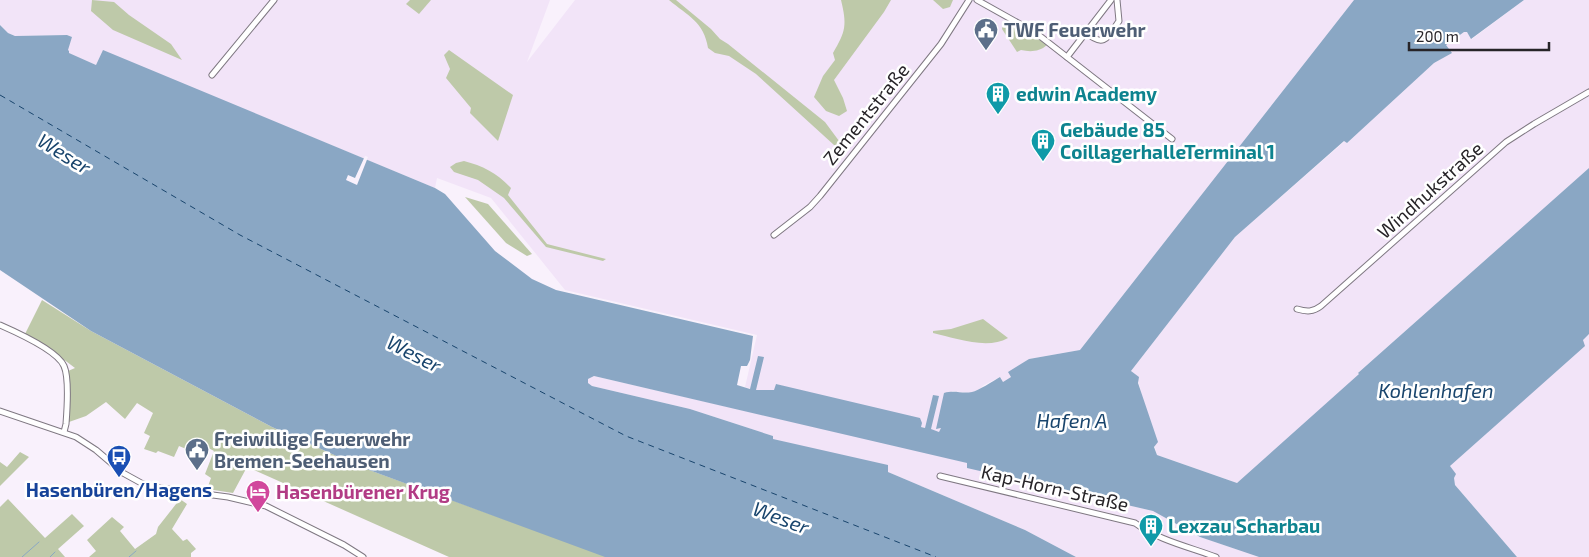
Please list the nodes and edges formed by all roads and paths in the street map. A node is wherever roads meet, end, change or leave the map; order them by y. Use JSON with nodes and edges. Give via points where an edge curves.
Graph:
{"nodes":[{"id":1,"x":274,"y":0,"type":"edge"},
{"id":2,"x":969,"y":0,"type":"edge"},
{"id":3,"x":977,"y":0,"type":"edge"},
{"id":4,"x":1111,"y":0,"type":"edge"},
{"id":5,"x":1117,"y":0,"type":"edge"},
{"id":6,"x":1086,"y":32,"type":"junction"},
{"id":7,"x":1067,"y":57,"type":"junction"},
{"id":8,"x":212,"y":75,"type":"dead end"},
{"id":9,"x":1589,"y":92,"type":"edge"},
{"id":10,"x":1172,"y":139,"type":"dead end"},
{"id":11,"x":774,"y":235,"type":"dead end"},
{"id":12,"x":1297,"y":309,"type":"dead end"},
{"id":13,"x":0,"y":325,"type":"edge"},
{"id":14,"x":0,"y":411,"type":"edge"},
{"id":15,"x":64,"y":432,"type":"junction"},
{"id":16,"x":940,"y":476,"type":"dead end"},
{"id":17,"x":363,"y":557,"type":"edge"},
{"id":18,"x":1216,"y":557,"type":"edge"}],
"edges":[{"from":1,"to":8,"type":"street"},
{"from":2,"to":11,"type":"street","name":"Zementstraße","via":[[936,50],[820,196]]},
{"from":3,"to":7,"type":"street","via":[[1036,32]]},
{"from":4,"to":6,"type":"street"},
{"from":5,"to":6,"type":"street","via":[[1119,21],[1104,40],[1096,40]]},
{"from":6,"to":7,"type":"street"},
{"from":7,"to":10,"type":"street"},
{"from":9,"to":12,"type":"street","name":"Windhukstraße","via":[[1506,142],[1322,306],[1306,312]]},
{"from":13,"to":15,"type":"street","via":[[46,349],[65,367]]},
{"from":14,"to":15,"type":"street"},
{"from":15,"to":17,"type":"street","via":[[91,446],[133,479],[160,488],[260,504]]},
{"from":16,"to":18,"type":"street","name":"Kap-Horn-Straße","via":[[1135,522],[1158,537]]}]}
